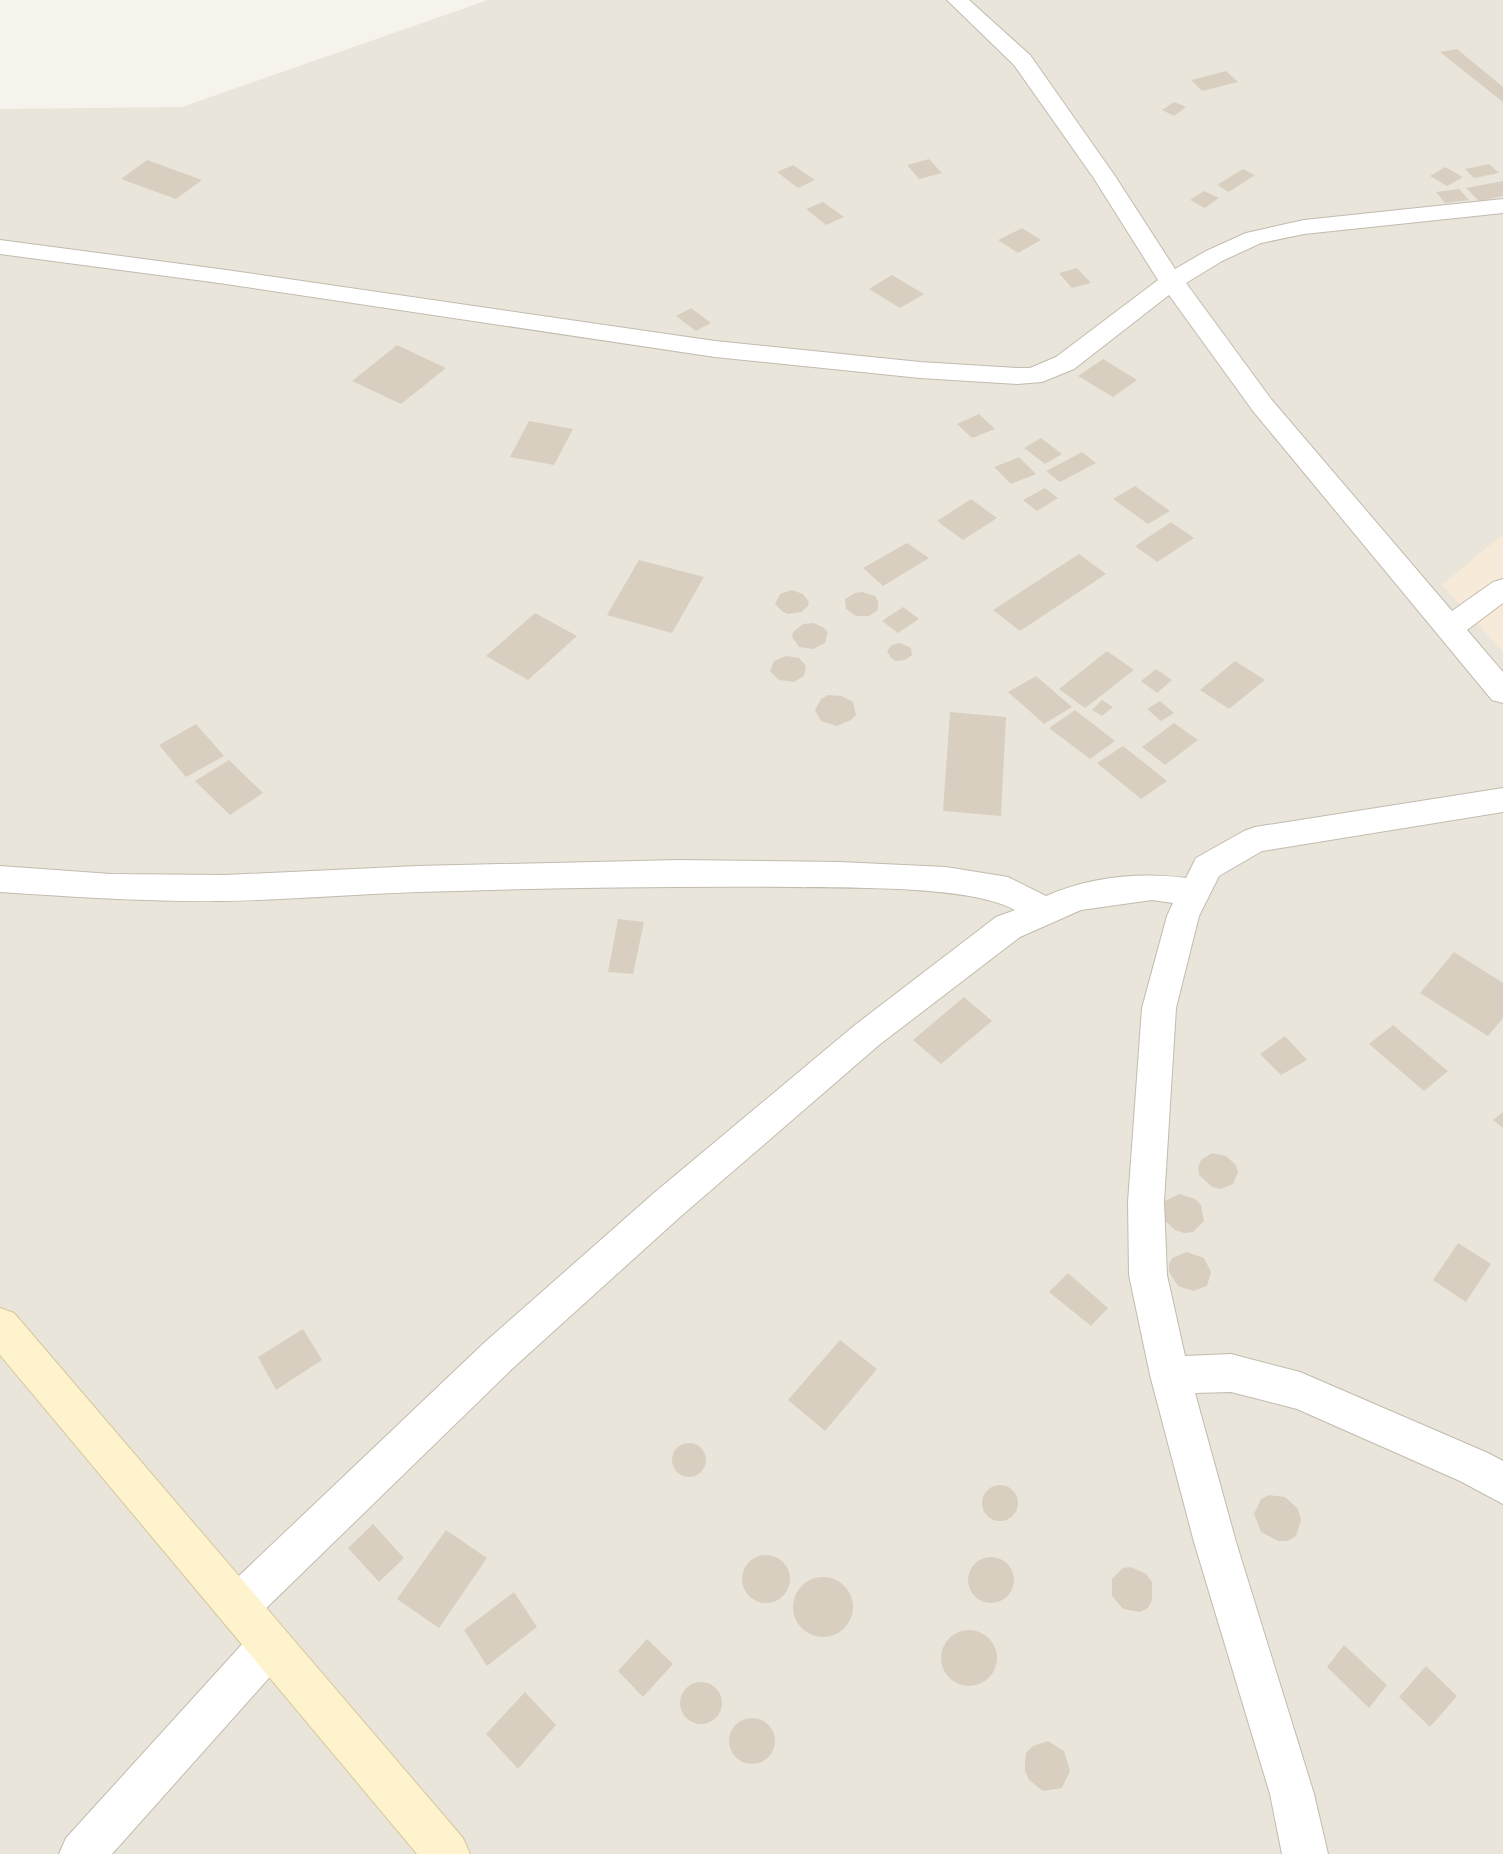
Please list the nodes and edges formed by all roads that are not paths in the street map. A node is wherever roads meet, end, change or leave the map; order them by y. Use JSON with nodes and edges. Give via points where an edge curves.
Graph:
{"nodes":[{"id":1,"x":957,"y":0,"type":"edge"},
{"id":2,"x":1503,"y":206,"type":"edge"},
{"id":3,"x":0,"y":247,"type":"edge"},
{"id":4,"x":1172,"y":281,"type":"junction"},
{"id":5,"x":1503,"y":589,"type":"edge"},
{"id":6,"x":1449,"y":628,"type":"junction"},
{"id":7,"x":1503,"y":692,"type":"edge"},
{"id":8,"x":1503,"y":800,"type":"edge"},
{"id":9,"x":0,"y":879,"type":"edge"},
{"id":10,"x":1195,"y":892,"type":"junction"},
{"id":11,"x":1045,"y":911,"type":"junction"},
{"id":12,"x":0,"y":1326,"type":"edge"},
{"id":13,"x":1170,"y":1375,"type":"junction"},
{"id":14,"x":1503,"y":1484,"type":"edge"},
{"id":15,"x":238,"y":1606,"type":"junction"},
{"id":16,"x":270,"y":1645,"type":"junction"},
{"id":17,"x":82,"y":1854,"type":"edge"},
{"id":18,"x":447,"y":1854,"type":"edge"},
{"id":19,"x":1305,"y":1854,"type":"edge"}],
"edges":[{"from":1,"to":4,"type":"street","via":[[1022,60]]},
{"from":2,"to":4,"type":"street","via":[[1304,227],[1254,238]]},
{"from":3,"to":4,"type":"street","via":[[715,349],[1017,376],[1033,376],[1065,363]]},
{"from":4,"to":6,"type":"street","via":[[1262,405]]},
{"from":5,"to":6,"type":"street"},
{"from":6,"to":7,"type":"street"},
{"from":8,"to":10,"type":"street","via":[[1255,840],[1207,867]]},
{"from":9,"to":11,"type":"street","via":[[111,887],[225,888],[679,873],[840,875],[946,880],[1008,890]]},
{"from":10,"to":11,"type":"street","via":[[1152,887],[1077,897]]},
{"from":10,"to":13,"type":"street","via":[[1183,916],[1159,1008],[1146,1202],[1148,1275]]},
{"from":11,"to":15,"type":"street","via":[[1008,927],[867,1035],[667,1204],[499,1355]]},
{"from":12,"to":15,"type":"main road"},
{"from":13,"to":14,"type":"street","via":[[1231,1373],[1300,1391],[1474,1467]]},
{"from":13,"to":19,"type":"street","via":[[1215,1542],[1292,1794]]},
{"from":15,"to":16,"type":"main road"},
{"from":16,"to":17,"type":"street"},
{"from":16,"to":18,"type":"main road"}]}
